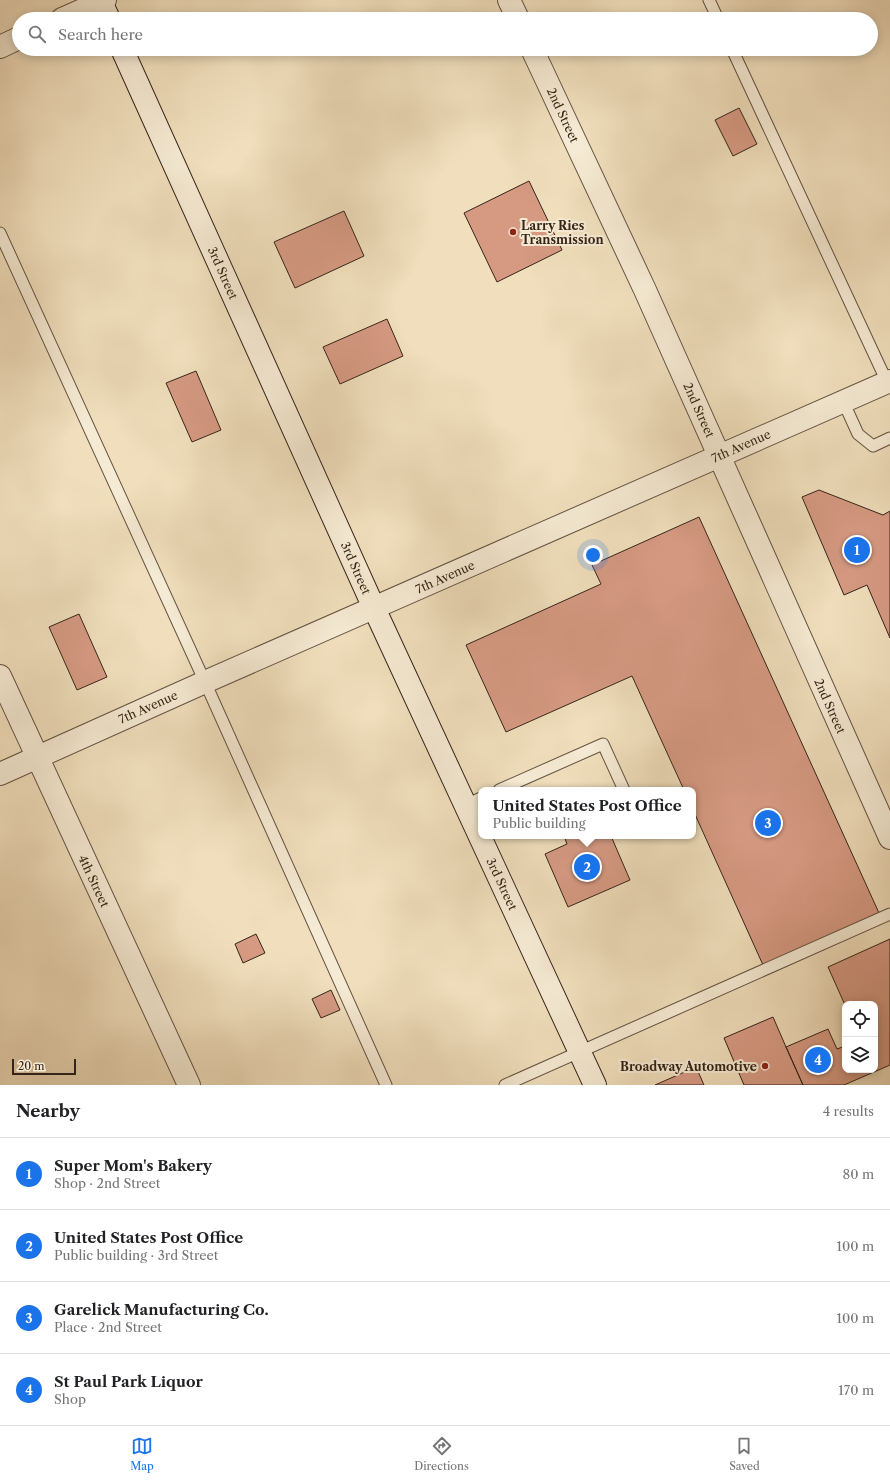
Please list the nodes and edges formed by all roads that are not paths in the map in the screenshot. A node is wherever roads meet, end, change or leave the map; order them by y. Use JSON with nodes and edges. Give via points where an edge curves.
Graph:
{"nodes":[{"id":1,"x":509,"y":0,"type":"edge"},
{"id":2,"x":709,"y":0,"type":"edge"},
{"id":3,"x":104,"y":5,"type":"edge"},
{"id":4,"x":83,"y":12,"type":"edge"},
{"id":5,"x":515,"y":12,"type":"edge"},
{"id":6,"x":715,"y":12,"type":"edge"},
{"id":7,"x":12,"y":41,"type":"edge"},
{"id":8,"x":0,"y":47,"type":"edge"},
{"id":9,"x":125,"y":56,"type":"edge"},
{"id":10,"x":535,"y":56,"type":"edge"},
{"id":11,"x":735,"y":56,"type":"edge"},
{"id":12,"x":0,"y":233,"type":"edge"},
{"id":13,"x":888,"y":381,"type":"edge"},
{"id":14,"x":843,"y":401,"type":"junction"},
{"id":15,"x":890,"y":438,"type":"edge"},
{"id":16,"x":719,"y":456,"type":"junction"},
{"id":17,"x":374,"y":608,"type":"junction"},
{"id":18,"x":0,"y":676,"type":"edge"},
{"id":19,"x":204,"y":682,"type":"junction"},
{"id":20,"x":37,"y":757,"type":"junction"},
{"id":21,"x":0,"y":774,"type":"edge"},
{"id":22,"x":506,"y":787,"type":"edge"},
{"id":23,"x":623,"y":787,"type":"edge"},
{"id":24,"x":473,"y":801,"type":"edge"},
{"id":25,"x":478,"y":813,"type":"edge"},
{"id":26,"x":890,"y":838,"type":"edge"},
{"id":27,"x":489,"y":839,"type":"edge"},
{"id":28,"x":890,"y":914,"type":"edge"},
{"id":29,"x":580,"y":1051,"type":"junction"},
{"id":30,"x":189,"y":1085,"type":"edge"},
{"id":31,"x":386,"y":1085,"type":"edge"},
{"id":32,"x":505,"y":1085,"type":"edge"},
{"id":33,"x":595,"y":1085,"type":"edge"}],
"edges":[{"from":1,"to":5,"type":"street"},
{"from":2,"to":6,"type":"lane"},
{"from":3,"to":4,"type":"street"},
{"from":7,"to":8,"type":"street"},
{"from":9,"to":17,"type":"street","name":"3rd Street"},
{"from":10,"to":16,"type":"street","name":"2nd Street","via":[[645,290]]},
{"from":11,"to":13,"type":"lane"},
{"from":12,"to":19,"type":"lane"},
{"from":13,"to":14,"type":"street","name":"7th Avenue"},
{"from":14,"to":15,"type":"lane","via":[[858,434],[873,446]]},
{"from":14,"to":16,"type":"street","name":"7th Avenue"},
{"from":16,"to":17,"type":"street","name":"7th Avenue"},
{"from":16,"to":26,"type":"street","name":"2nd Street"},
{"from":17,"to":19,"type":"street","name":"7th Avenue"},
{"from":17,"to":24,"type":"street","name":"3rd Street"},
{"from":18,"to":20,"type":"street","name":"4th Street"},
{"from":19,"to":20,"type":"street","name":"7th Avenue"},
{"from":19,"to":31,"type":"lane"},
{"from":20,"to":21,"type":"street","name":"7th Avenue"},
{"from":20,"to":30,"type":"street","name":"4th Street"},
{"from":22,"to":23,"type":"lane","via":[[603,744]]},
{"from":24,"to":25,"type":"street","name":"3rd Street"},
{"from":27,"to":29,"type":"street","name":"3rd Street"},
{"from":28,"to":29,"type":"lane"},
{"from":29,"to":32,"type":"lane"},
{"from":29,"to":33,"type":"street","name":"3rd Street"}]}
